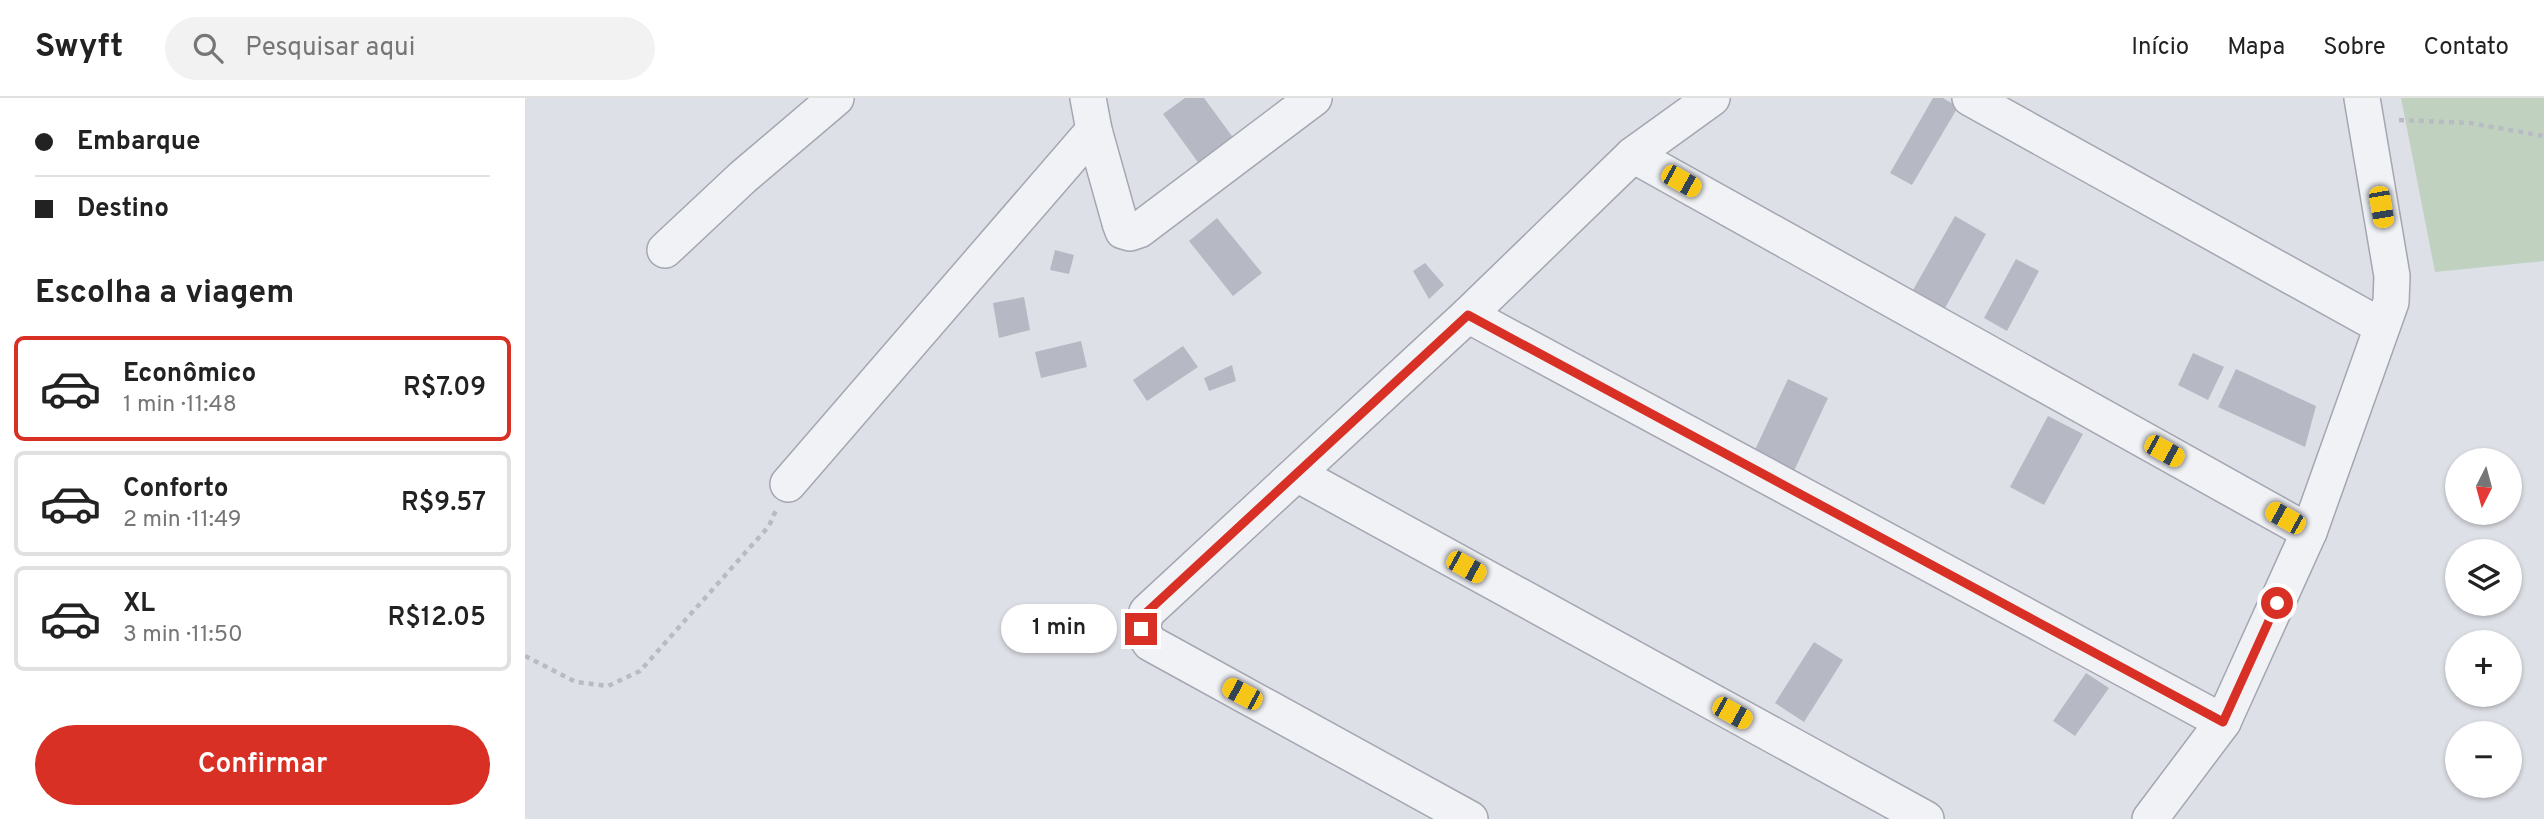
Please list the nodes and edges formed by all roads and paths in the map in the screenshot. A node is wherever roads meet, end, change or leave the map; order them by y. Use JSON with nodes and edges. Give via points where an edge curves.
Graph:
{"nodes":[{"id":1,"x":836,"y":98,"type":"edge"},
{"id":2,"x":1314,"y":98,"type":"edge"},
{"id":3,"x":1712,"y":98,"type":"edge"},
{"id":4,"x":1970,"y":98,"type":"edge"},
{"id":5,"x":2364,"y":109,"type":"edge"},
{"id":6,"x":1091,"y":114,"type":"edge"},
{"id":7,"x":2544,"y":136,"type":"edge"},
{"id":8,"x":1633,"y":155,"type":"junction"},
{"id":9,"x":665,"y":250,"type":"dead end"},
{"id":10,"x":1468,"y":315,"type":"junction"},
{"id":11,"x":2381,"y":326,"type":"junction"},
{"id":12,"x":1297,"y":474,"type":"junction"},
{"id":13,"x":788,"y":484,"type":"joint"},
{"id":14,"x":2309,"y":532,"type":"junction"},
{"id":15,"x":525,"y":656,"type":"edge"},
{"id":16,"x":2223,"y":722,"type":"junction"},
{"id":17,"x":1470,"y":819,"type":"edge"},
{"id":18,"x":1926,"y":819,"type":"edge"},
{"id":19,"x":2150,"y":819,"type":"edge"}],
"edges":[{"from":1,"to":9,"type":"street"},
{"from":2,"to":6,"type":"street","via":[[1130,233],[1123,231],[1120,223]]},
{"from":3,"to":8,"type":"street"},
{"from":4,"to":11,"type":"street"},
{"from":5,"to":7,"type":"path"},
{"from":5,"to":11,"type":"street","via":[[2392,276],[2391,302]]},
{"from":6,"to":13,"type":"street"},
{"from":8,"to":10,"type":"street"},
{"from":8,"to":14,"type":"street"},
{"from":10,"to":12,"type":"street"},
{"from":10,"to":16,"type":"street"},
{"from":11,"to":14,"type":"street"},
{"from":12,"to":17,"type":"street","via":[[1147,612],[1141,629],[1150,643]]},
{"from":12,"to":18,"type":"street"},
{"from":13,"to":15,"type":"path","via":[[769,526],[640,671],[608,686],[576,682]]},
{"from":14,"to":16,"type":"street"},
{"from":16,"to":19,"type":"street"}]}
